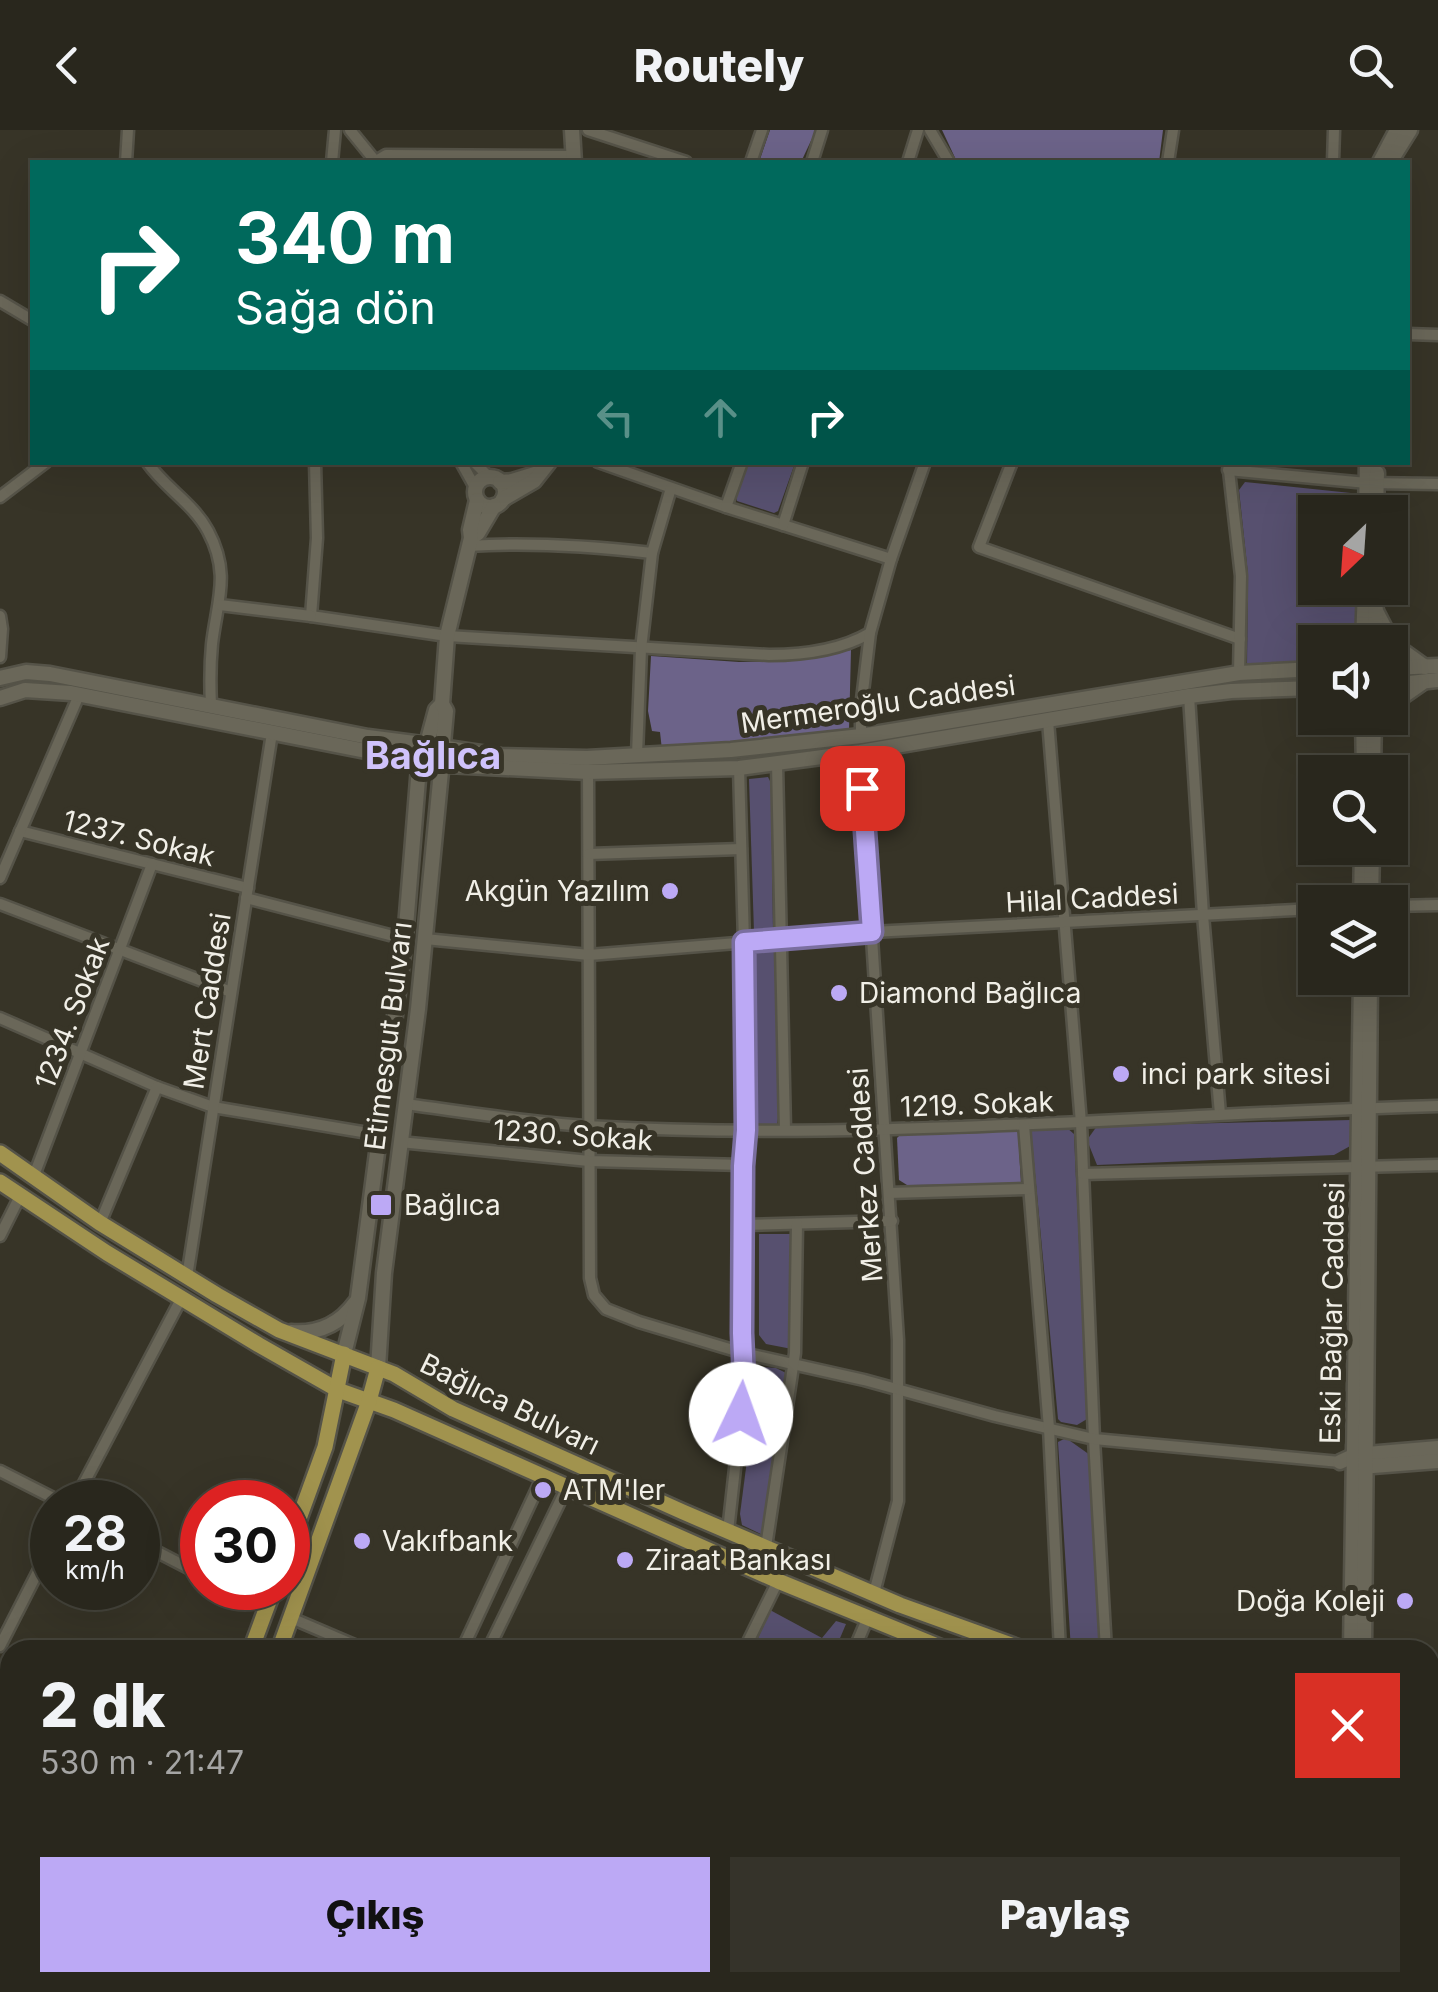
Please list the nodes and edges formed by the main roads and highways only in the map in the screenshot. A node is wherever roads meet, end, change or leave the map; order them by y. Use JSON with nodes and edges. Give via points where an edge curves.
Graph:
{"nodes":[{"id":1,"x":572,"y":130,"type":"edge"},
{"id":2,"x":1397,"y":130,"type":"edge"},
{"id":3,"x":1410,"y":130,"type":"edge"},
{"id":4,"x":574,"y":159,"type":"edge"},
{"id":5,"x":1381,"y":160,"type":"edge"},
{"id":6,"x":1391,"y":160,"type":"edge"},
{"id":7,"x":1368,"y":465,"type":"edge"},
{"id":8,"x":1376,"y":465,"type":"edge"},
{"id":9,"x":544,"y":468,"type":"edge"},
{"id":10,"x":495,"y":480,"type":"junction"},
{"id":11,"x":1372,"y":483,"type":"junction"},
{"id":12,"x":477,"y":494,"type":"junction"},
{"id":13,"x":1370,"y":495,"type":"edge"},
{"id":14,"x":1374,"y":495,"type":"edge"},
{"id":15,"x":499,"y":503,"type":"junction"},
{"id":16,"x":470,"y":542,"type":"junction"},
{"id":17,"x":1376,"y":605,"type":"edge"},
{"id":18,"x":1376,"y":611,"type":"junction"},
{"id":19,"x":1376,"y":625,"type":"edge"},
{"id":20,"x":1298,"y":670,"type":"edge"},
{"id":21,"x":1431,"y":674,"type":"edge"},
{"id":22,"x":0,"y":676,"type":"edge"},
{"id":23,"x":1298,"y":689,"type":"edge"},
{"id":24,"x":1408,"y":693,"type":"edge"},
{"id":25,"x":0,"y":698,"type":"edge"},
{"id":26,"x":1374,"y":735,"type":"edge"},
{"id":27,"x":1378,"y":735,"type":"edge"},
{"id":28,"x":1374,"y":743,"type":"junction"},
{"id":29,"x":435,"y":744,"type":"junction"},
{"id":30,"x":861,"y":744,"type":"junction"},
{"id":31,"x":1374,"y":755,"type":"edge"},
{"id":32,"x":418,"y":764,"type":"junction"},
{"id":33,"x":444,"y":768,"type":"junction"},
{"id":34,"x":1362,"y":995,"type":"edge"},
{"id":35,"x":1369,"y":995,"type":"edge"},
{"id":36,"x":1365,"y":1108,"type":"junction"},
{"id":37,"x":0,"y":1152,"type":"edge"},
{"id":38,"x":0,"y":1182,"type":"edge"},
{"id":39,"x":358,"y":1298,"type":"junction"},
{"id":40,"x":280,"y":1330,"type":"junction"},
{"id":41,"x":344,"y":1354,"type":"junction"},
{"id":42,"x":378,"y":1368,"type":"junction"},
{"id":43,"x":338,"y":1390,"type":"junction"},
{"id":44,"x":370,"y":1401,"type":"junction"},
{"id":45,"x":1438,"y":1448,"type":"edge"},
{"id":46,"x":1356,"y":1461,"type":"junction"},
{"id":47,"x":1438,"y":1461,"type":"edge"},
{"id":48,"x":310,"y":1488,"type":"edge"},
{"id":49,"x":266,"y":1610,"type":"edge"},
{"id":50,"x":255,"y":1640,"type":"edge"},
{"id":51,"x":283,"y":1640,"type":"edge"},
{"id":52,"x":924,"y":1640,"type":"edge"},
{"id":53,"x":997,"y":1640,"type":"edge"},
{"id":54,"x":1351,"y":1640,"type":"edge"},
{"id":55,"x":1364,"y":1640,"type":"edge"}],
"edges":[{"from":1,"to":4,"type":"main road"},
{"from":2,"to":5,"type":"main road"},
{"from":3,"to":6,"type":"main road"},
{"from":7,"to":11,"type":"main road"},
{"from":8,"to":11,"type":"main road"},
{"from":9,"to":10,"type":"main road","via":[[512,481]]},
{"from":9,"to":15,"type":"main road"},
{"from":10,"to":12,"type":"main road","via":[[482,480]]},
{"from":10,"to":15,"type":"main road","via":[[505,492]]},
{"from":11,"to":13,"type":"main road"},
{"from":11,"to":14,"type":"main road"},
{"from":12,"to":15,"type":"main road","via":[[483,505]]},
{"from":12,"to":16,"type":"main road"},
{"from":15,"to":16,"type":"main road"},
{"from":16,"to":29,"type":"main road","via":[[447,636],[446,711]]},
{"from":17,"to":18,"type":"main road"},
{"from":18,"to":19,"type":"main road"},
{"from":18,"to":21,"type":"main road","via":[[1393,644]]},
{"from":20,"to":30,"type":"main road","name":"Mermeroğlu Caddesi","via":[[1238,674]]},
{"from":21,"to":24,"type":"main road"},
{"from":22,"to":29,"type":"main road","name":"Mermeroğlu Caddesi","via":[[38,672],[368,737]]},
{"from":23,"to":30,"type":"main road","name":"Mermeroğlu Caddesi","via":[[1188,696]]},
{"from":25,"to":32,"type":"main road","via":[[25,690],[79,695]]},
{"from":26,"to":28,"type":"main road"},
{"from":27,"to":28,"type":"main road"},
{"from":28,"to":31,"type":"main road"},
{"from":29,"to":30,"type":"main road","name":"Mermeroğlu Caddesi","via":[[501,756],[588,758]]},
{"from":29,"to":32,"type":"main road","via":[[416,754]]},
{"from":29,"to":33,"type":"main road","via":[[449,758]]},
{"from":30,"to":33,"type":"main road","name":"Mermeroğlu Caddesi","via":[[739,768]]},
{"from":32,"to":33,"type":"main road","via":[[428,772]]},
{"from":32,"to":39,"type":"main road","name":"Etimesgut Bulvarı","via":[[405,939]]},
{"from":33,"to":42,"type":"main road","name":"Etimesgut Bulvarı"},
{"from":34,"to":36,"type":"main road","name":"Eski Bağlar Caddesi"},
{"from":35,"to":36,"type":"main road"},
{"from":36,"to":46,"type":"main road","name":"Eski Bağlar Caddesi"},
{"from":37,"to":40,"type":"main road","name":"Bağlıca Bulvarı","via":[[100,1223]]},
{"from":38,"to":43,"type":"main road","name":"Bağlıca Bulvarı"},
{"from":39,"to":40,"type":"main road","via":[[321,1330]]},
{"from":39,"to":41,"type":"main road","name":"Etimesgut Bulvarı"},
{"from":40,"to":41,"type":"main road","name":"Bağlıca Bulvarı"},
{"from":41,"to":42,"type":"main road","name":"Bağlıca Bulvarı"},
{"from":41,"to":43,"type":"main road","name":"Etimesgut Bulvarı"},
{"from":42,"to":44,"type":"main road","name":"Etimesgut Bulvarı"},
{"from":42,"to":53,"type":"main road","name":"Bağlıca Bulvarı","via":[[728,1531]]},
{"from":43,"to":44,"type":"main road","name":"Bağlıca Bulvarı"},
{"from":43,"to":48,"type":"main road","name":"Etimesgut Bulvarı"},
{"from":44,"to":51,"type":"main road","name":"Etimesgut Bulvarı"},
{"from":44,"to":52,"type":"main road","name":"Bağlıca Bulvarı"},
{"from":45,"to":46,"type":"main road"},
{"from":46,"to":47,"type":"main road"},
{"from":46,"to":54,"type":"main road","name":"Eski Bağlar Caddesi"},
{"from":46,"to":55,"type":"main road"},
{"from":49,"to":50,"type":"main road"}]}
